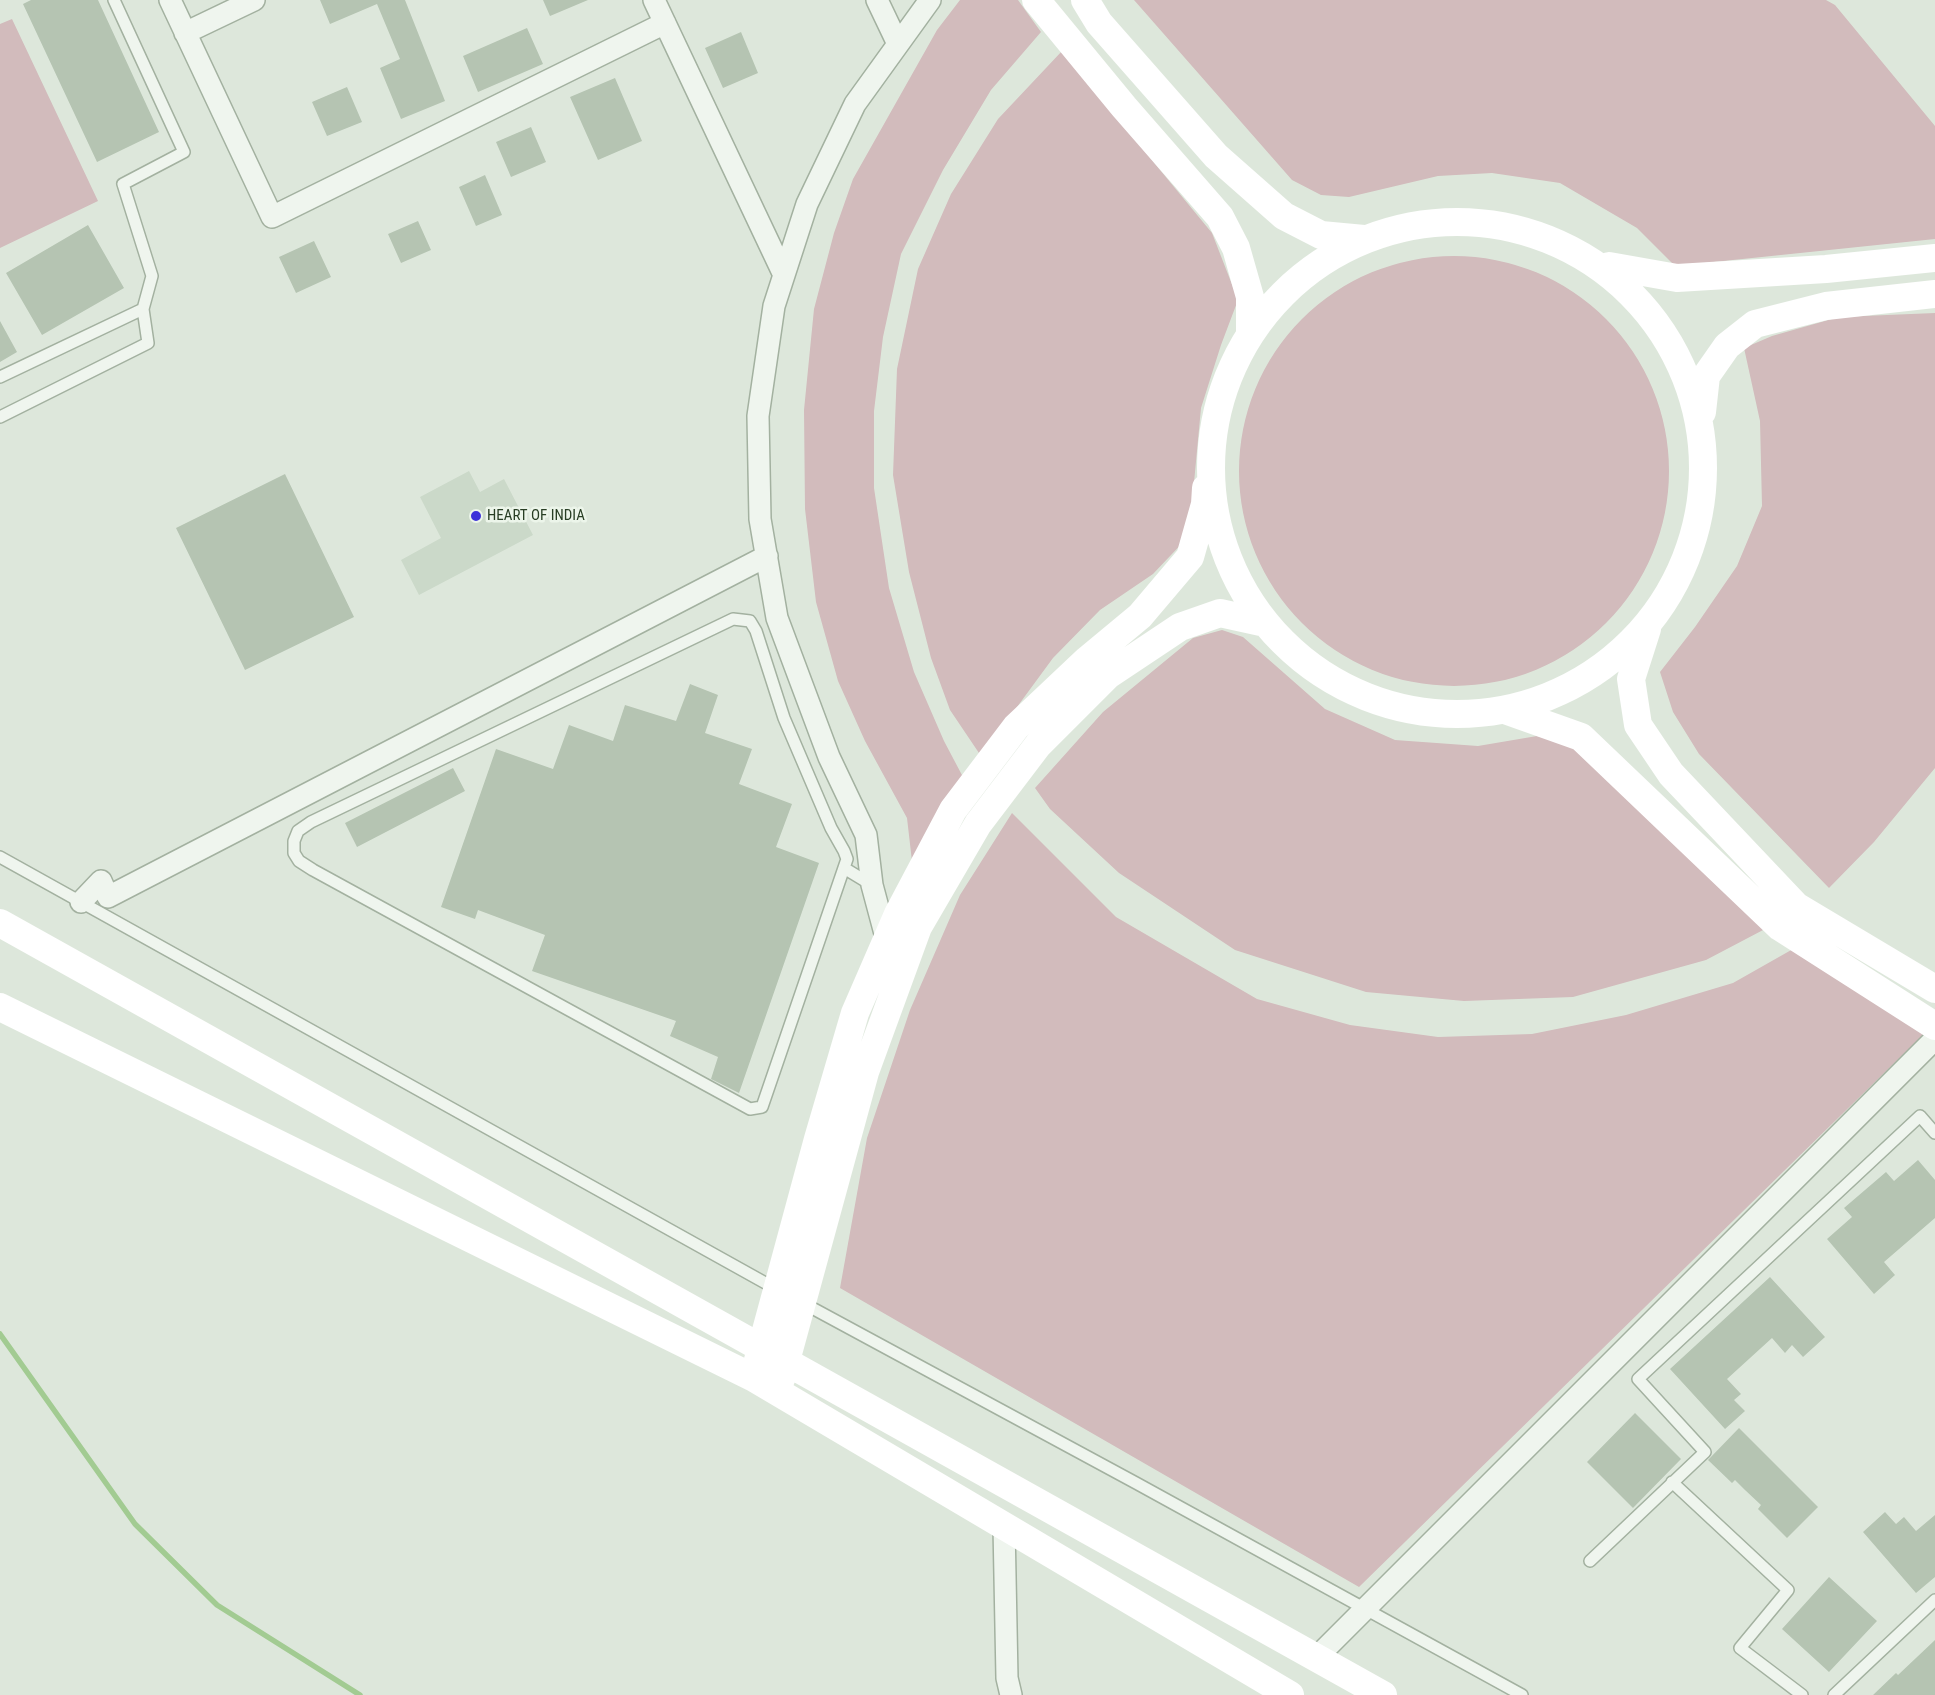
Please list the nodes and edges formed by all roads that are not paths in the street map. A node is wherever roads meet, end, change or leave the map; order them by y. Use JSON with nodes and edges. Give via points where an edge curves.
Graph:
{"nodes":[{"id":1,"x":114,"y":0,"type":"edge"},
{"id":2,"x":170,"y":0,"type":"edge"},
{"id":3,"x":254,"y":0,"type":"edge"},
{"id":4,"x":654,"y":0,"type":"edge"},
{"id":5,"x":877,"y":0,"type":"edge"},
{"id":6,"x":930,"y":0,"type":"edge"},
{"id":7,"x":1036,"y":0,"type":"edge"},
{"id":8,"x":1085,"y":0,"type":"edge"},
{"id":9,"x":665,"y":23,"type":"junction"},
{"id":10,"x":185,"y":33,"type":"junction"},
{"id":11,"x":898,"y":44,"type":"junction"},
{"id":12,"x":1364,"y":239,"type":"junction"},
{"id":13,"x":1935,"y":258,"type":"edge"},
{"id":14,"x":1609,"y":266,"type":"junction"},
{"id":15,"x":784,"y":274,"type":"junction"},
{"id":16,"x":1935,"y":294,"type":"edge"},
{"id":17,"x":143,"y":309,"type":"junction"},
{"id":18,"x":1250,"y":333,"type":"junction"},
{"id":19,"x":0,"y":377,"type":"edge"},
{"id":20,"x":0,"y":417,"type":"edge"},
{"id":21,"x":1700,"y":427,"type":"junction"},
{"id":22,"x":1209,"y":462,"type":"junction"},
{"id":23,"x":767,"y":556,"type":"junction"},
{"id":24,"x":1261,"y":622,"type":"junction"},
{"id":25,"x":1648,"y":628,"type":"junction"},
{"id":26,"x":1505,"y":710,"type":"junction"},
{"id":27,"x":0,"y":857,"type":"edge"},
{"id":28,"x":844,"y":868,"type":"junction"},
{"id":29,"x":872,"y":885,"type":"junction"},
{"id":30,"x":81,"y":902,"type":"junction"},
{"id":31,"x":0,"y":923,"type":"edge"},
{"id":32,"x":887,"y":941,"type":"junction"},
{"id":33,"x":1934,"y":988,"type":"edge"},
{"id":34,"x":0,"y":1006,"type":"edge"},
{"id":35,"x":1935,"y":1026,"type":"edge"},
{"id":36,"x":1935,"y":1039,"type":"edge"},
{"id":37,"x":1926,"y":1061,"type":"edge"},
{"id":38,"x":1935,"y":1133,"type":"edge"},
{"id":39,"x":789,"y":1296,"type":"junction"},
{"id":40,"x":761,"y":1348,"type":"junction"},
{"id":41,"x":786,"y":1361,"type":"junction"},
{"id":42,"x":754,"y":1378,"type":"junction"},
{"id":43,"x":777,"y":1392,"type":"junction"},
{"id":44,"x":1672,"y":1482,"type":"junction"},
{"id":45,"x":1004,"y":1526,"type":"junction"},
{"id":46,"x":1590,"y":1560,"type":"dead end"},
{"id":47,"x":1935,"y":1600,"type":"edge"},
{"id":48,"x":1365,"y":1609,"type":"junction"},
{"id":49,"x":1316,"y":1658,"type":"junction"},
{"id":50,"x":1011,"y":1695,"type":"edge"},
{"id":51,"x":1290,"y":1695,"type":"edge"},
{"id":52,"x":1383,"y":1695,"type":"edge"},
{"id":53,"x":1522,"y":1695,"type":"edge"},
{"id":54,"x":1802,"y":1695,"type":"edge"},
{"id":55,"x":1834,"y":1695,"type":"edge"}],
"edges":[{"from":1,"to":17,"type":"lane","via":[[184,152],[123,184],[152,276]]},
{"from":2,"to":10,"type":"street"},
{"from":3,"to":10,"type":"street"},
{"from":4,"to":9,"type":"street"},
{"from":5,"to":11,"type":"street"},
{"from":6,"to":11,"type":"street"},
{"from":7,"to":18,"type":"street","via":[[1220,217],[1236,248],[1250,297]]},
{"from":8,"to":12,"type":"street","via":[[1099,22],[1216,156],[1284,216],[1321,235]]},
{"from":9,"to":10,"type":"street","via":[[272,217]]},
{"from":9,"to":15,"type":"street"},
{"from":11,"to":15,"type":"street","via":[[855,104],[807,204]]},
{"from":12,"to":14,"type":"street","via":[[1444,221],[1519,229]]},
{"from":12,"to":18,"type":"street","via":[[1310,270],[1265,313]]},
{"from":13,"to":14,"type":"street","via":[[1826,269],[1677,278]]},
{"from":14,"to":21,"type":"street","via":[[1647,311],[1688,382]]},
{"from":15,"to":23,"type":"street","via":[[774,306],[758,416],[760,518]]},
{"from":16,"to":21,"type":"street","via":[[1826,306],[1755,324],[1728,346],[1706,376]]},
{"from":17,"to":19,"type":"lane"},
{"from":17,"to":20,"type":"lane","via":[[148,343]]},
{"from":18,"to":22,"type":"street","via":[[1228,374]]},
{"from":21,"to":25,"type":"street","via":[[1704,478],[1689,555]]},
{"from":22,"to":24,"type":"street","via":[[1222,550]]},
{"from":22,"to":32,"type":"street","via":[[1205,504],[1190,557],[1140,616],[1087,660],[1016,728],[953,810]]},
{"from":23,"to":29,"type":"street","via":[[777,618],[829,757],[866,835]]},
{"from":23,"to":30,"type":"street","via":[[108,897],[100,881]]},
{"from":24,"to":26,"type":"street","via":[[1312,671],[1392,710]]},
{"from":24,"to":39,"type":"street","via":[[1220,613],[1180,627],[1108,675],[1038,746],[978,824],[918,926]]},
{"from":25,"to":26,"type":"street","via":[[1585,680],[1551,698]]},
{"from":25,"to":33,"type":"street","via":[[1631,679],[1636,716],[1671,774],[1796,906]]},
{"from":26,"to":35,"type":"street","via":[[1581,737],[1780,927]]},
{"from":27,"to":30,"type":"lane"},
{"from":28,"to":28,"type":"lane","via":[[847,859],[830,828],[784,718],[756,631],[750,621],[740,619],[732,620],[311,822],[298,831],[294,841],[294,853],[299,862],[750,1109],[762,1107]]},
{"from":28,"to":29,"type":"lane"},
{"from":29,"to":32,"type":"street"},
{"from":30,"to":39,"type":"lane"},
{"from":31,"to":40,"type":"street"},
{"from":32,"to":39,"type":"street","via":[[855,1013],[818,1139]]},
{"from":34,"to":42,"type":"street"},
{"from":36,"to":37,"type":"street"},
{"from":37,"to":48,"type":"street"},
{"from":38,"to":44,"type":"lane","via":[[1920,1116],[1638,1379],[1705,1452]]},
{"from":39,"to":40,"type":"street"},
{"from":39,"to":41,"type":"street"},
{"from":39,"to":48,"type":"lane"},
{"from":40,"to":41,"type":"street"},
{"from":40,"to":42,"type":"street"},
{"from":41,"to":43,"type":"street"},
{"from":41,"to":49,"type":"street"},
{"from":42,"to":43,"type":"street"},
{"from":43,"to":45,"type":"street"},
{"from":44,"to":46,"type":"lane"},
{"from":44,"to":54,"type":"lane","via":[[1788,1590],[1740,1648]]},
{"from":45,"to":50,"type":"street","via":[[1007,1678]]},
{"from":45,"to":51,"type":"street"},
{"from":47,"to":55,"type":"lane"},
{"from":48,"to":49,"type":"street"},
{"from":48,"to":53,"type":"lane"},
{"from":49,"to":52,"type":"street"}]}
